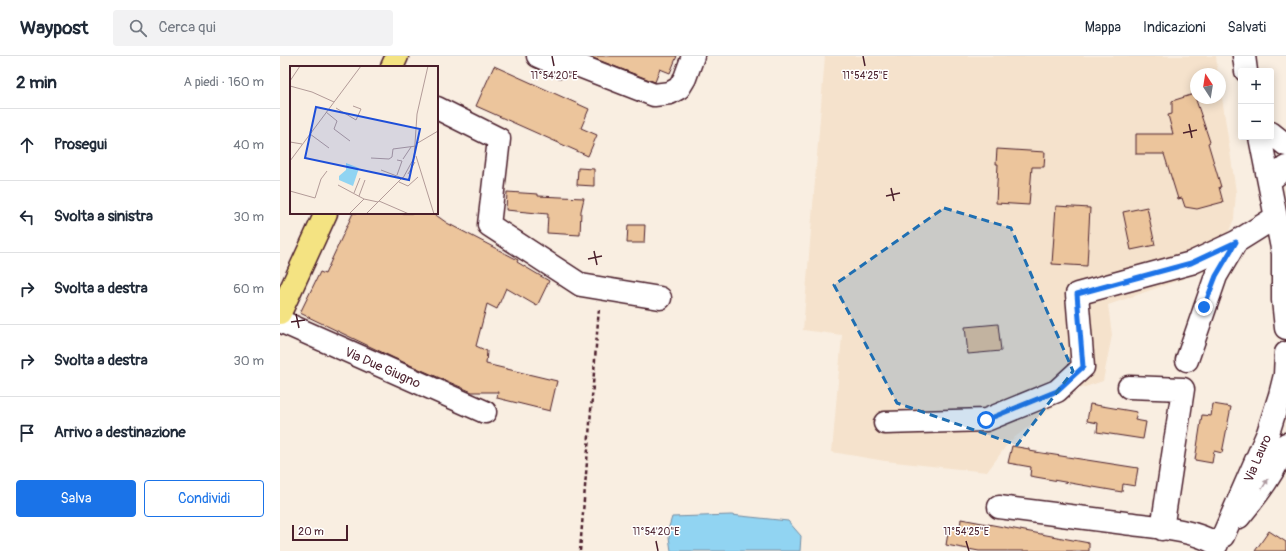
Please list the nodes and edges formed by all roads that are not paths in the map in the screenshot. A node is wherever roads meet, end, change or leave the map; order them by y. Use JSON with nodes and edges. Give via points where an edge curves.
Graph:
{"nodes":[{"id":1,"x":390,"y":56,"type":"edge"},
{"id":2,"x":397,"y":56,"type":"edge"},
{"id":3,"x":538,"y":56,"type":"edge"},
{"id":4,"x":693,"y":56,"type":"edge"},
{"id":5,"x":1244,"y":56,"type":"edge"},
{"id":6,"x":391,"y":66,"type":"edge"},
{"id":7,"x":392,"y":66,"type":"edge"},
{"id":8,"x":1246,"y":68,"type":"edge"},
{"id":9,"x":438,"y":108,"type":"edge"},
{"id":10,"x":1274,"y":135,"type":"edge"},
{"id":11,"x":1261,"y":140,"type":"edge"},
{"id":12,"x":1286,"y":145,"type":"edge"},
{"id":13,"x":1286,"y":167,"type":"edge"},
{"id":14,"x":1276,"y":198,"type":"edge"},
{"id":15,"x":326,"y":214,"type":"edge"},
{"id":16,"x":1236,"y":242,"type":"junction"},
{"id":17,"x":1285,"y":256,"type":"edge"},
{"id":18,"x":660,"y":298,"type":"dead end"},
{"id":19,"x":280,"y":313,"type":"edge"},
{"id":20,"x":280,"y":321,"type":"edge"},
{"id":21,"x":1286,"y":328,"type":"edge"},
{"id":22,"x":1286,"y":353,"type":"edge"},
{"id":23,"x":1187,"y":360,"type":"dead end"},
{"id":24,"x":1129,"y":387,"type":"dead end"},
{"id":25,"x":1284,"y":395,"type":"edge"},
{"id":26,"x":485,"y":412,"type":"dead end"},
{"id":27,"x":885,"y":423,"type":"dead end"},
{"id":28,"x":1284,"y":453,"type":"edge"},
{"id":29,"x":1000,"y":507,"type":"dead end"},
{"id":30,"x":1162,"y":529,"type":"junction"},
{"id":31,"x":1218,"y":544,"type":"edge"}],
"edges":[{"from":1,"to":6,"type":"street"},
{"from":2,"to":7,"type":"main road"},
{"from":3,"to":4,"type":"street","via":[[561,66],[572,63],[654,95],[670,93],[679,88]]},
{"from":5,"to":8,"type":"street"},
{"from":9,"to":18,"type":"street","via":[[499,139],[489,225],[581,285]]},
{"from":10,"to":12,"type":"street"},
{"from":11,"to":14,"type":"street"},
{"from":13,"to":14,"type":"street"},
{"from":14,"to":16,"type":"street"},
{"from":14,"to":17,"type":"street"},
{"from":15,"to":19,"type":"main road"},
{"from":16,"to":23,"type":"street","via":[[1216,276]]},
{"from":16,"to":27,"type":"street","via":[[1191,263],[1077,294],[1083,367],[1057,391],[986,420]]},
{"from":17,"to":21,"type":"street","via":[[1283,300]]},
{"from":20,"to":26,"type":"street","name":"Via Due Giugno"},
{"from":22,"to":25,"type":"street","name":"Via Lauro"},
{"from":24,"to":30,"type":"street","via":[[1183,389]]},
{"from":25,"to":31,"type":"street","name":"Via Lauro"},
{"from":31,"to":28,"type":"street","name":"Via Lauro","one_way":true,"via":[[1261,490]]},
{"from":29,"to":30,"type":"street"},
{"from":30,"to":31,"type":"street","via":[[1207,538]]}]}
